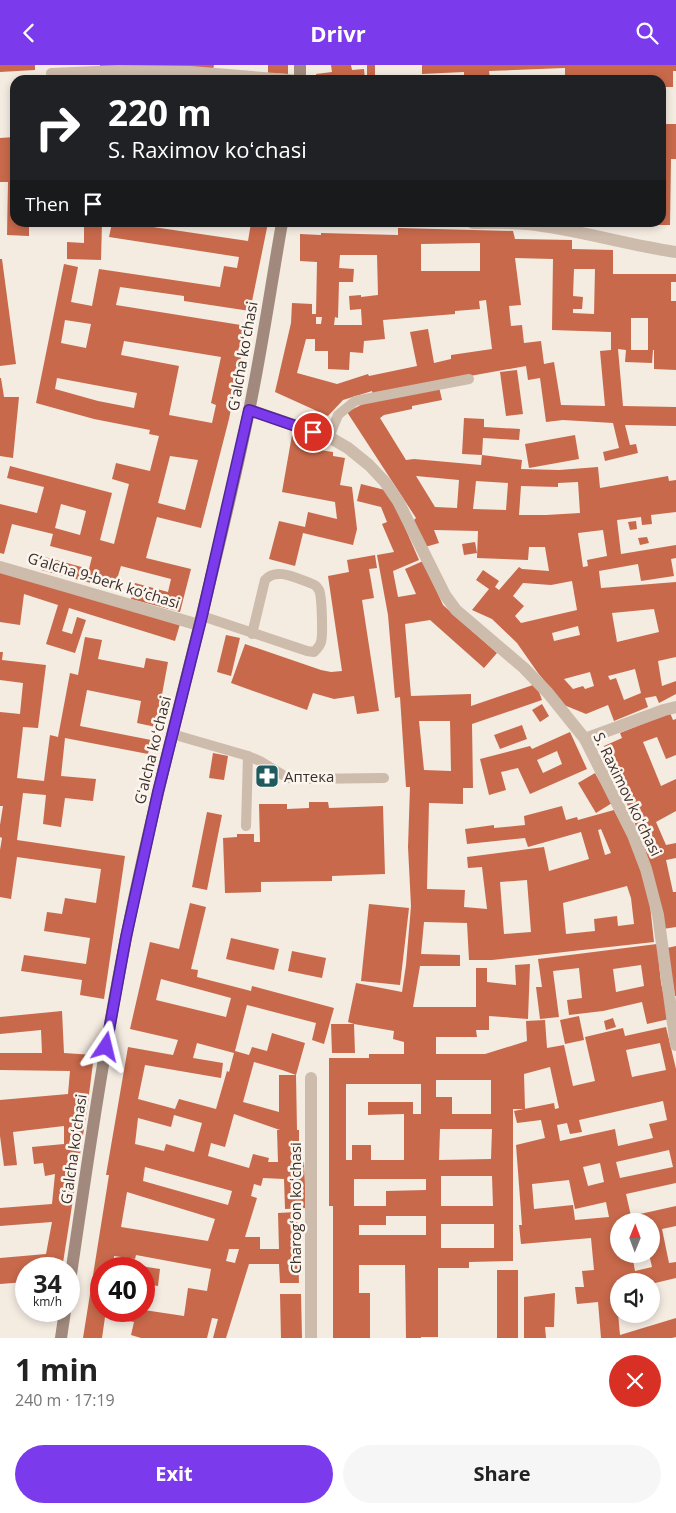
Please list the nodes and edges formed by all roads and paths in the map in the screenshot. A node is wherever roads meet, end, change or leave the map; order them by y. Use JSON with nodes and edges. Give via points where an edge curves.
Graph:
{"nodes":[{"id":1,"x":51,"y":73,"type":"dead end"},
{"id":2,"x":239,"y":75,"type":"edge"},
{"id":3,"x":281,"y":227,"type":"edge"},
{"id":4,"x":545,"y":227,"type":"edge"},
{"id":5,"x":676,"y":252,"type":"edge"},
{"id":6,"x":469,"y":379,"type":"dead end"},
{"id":7,"x":249,"y":410,"type":"junction"},
{"id":8,"x":329,"y":437,"type":"junction"},
{"id":9,"x":0,"y":567,"type":"edge"},
{"id":10,"x":200,"y":621,"type":"junction"},
{"id":11,"x":252,"y":634,"type":"junction"},
{"id":12,"x":676,"y":707,"type":"edge"},
{"id":13,"x":172,"y":734,"type":"junction"},
{"id":14,"x":585,"y":739,"type":"junction"},
{"id":15,"x":248,"y":756,"type":"junction"},
{"id":16,"x":384,"y":778,"type":"dead end"},
{"id":17,"x":246,"y":826,"type":"dead end"},
{"id":18,"x":676,"y":1045,"type":"edge"},
{"id":19,"x":311,"y":1078,"type":"dead end"},
{"id":20,"x":74,"y":1257,"type":"edge"},
{"id":21,"x":63,"y":1322,"type":"edge"},
{"id":22,"x":61,"y":1338,"type":"edge"},
{"id":23,"x":311,"y":1338,"type":"edge"}],
"edges":[{"from":1,"to":2,"type":"lane","via":[[118,70]]},
{"from":3,"to":7,"type":"street","name":"Gʻalcha koʻchasi"},
{"from":4,"to":5,"type":"street"},
{"from":6,"to":8,"type":"lane","via":[[355,401],[338,415]]},
{"from":7,"to":8,"type":"street","name":"S. Raximov koʻchasi"},
{"from":7,"to":10,"type":"street","name":"Gʻalcha koʻchasi"},
{"from":8,"to":14,"type":"street","name":"S. Raximov koʻchasi","via":[[369,465],[385,482],[456,610],[524,668]]},
{"from":9,"to":10,"type":"street","name":"Gʼalcha 9-berk koʼchasi"},
{"from":10,"to":11,"type":"lane"},
{"from":10,"to":13,"type":"street","name":"Gʻalcha koʻchasi"},
{"from":11,"to":11,"type":"lane","via":[[314,652],[322,636],[321,598],[315,585],[277,573],[269,575]]},
{"from":12,"to":14,"type":"street"},
{"from":13,"to":15,"type":"lane"},
{"from":13,"to":20,"type":"street","name":"Gʻalcha koʻchasi","via":[[99,1084]]},
{"from":14,"to":18,"type":"street","name":"S. Raximov koʻchasi","via":[[633,835],[646,869],[658,915]]},
{"from":15,"to":16,"type":"lane","via":[[288,778]]},
{"from":15,"to":17,"type":"lane"},
{"from":19,"to":23,"type":"street","name":"Charogʻon koʻchasi"},
{"from":21,"to":22,"type":"street"}]}
